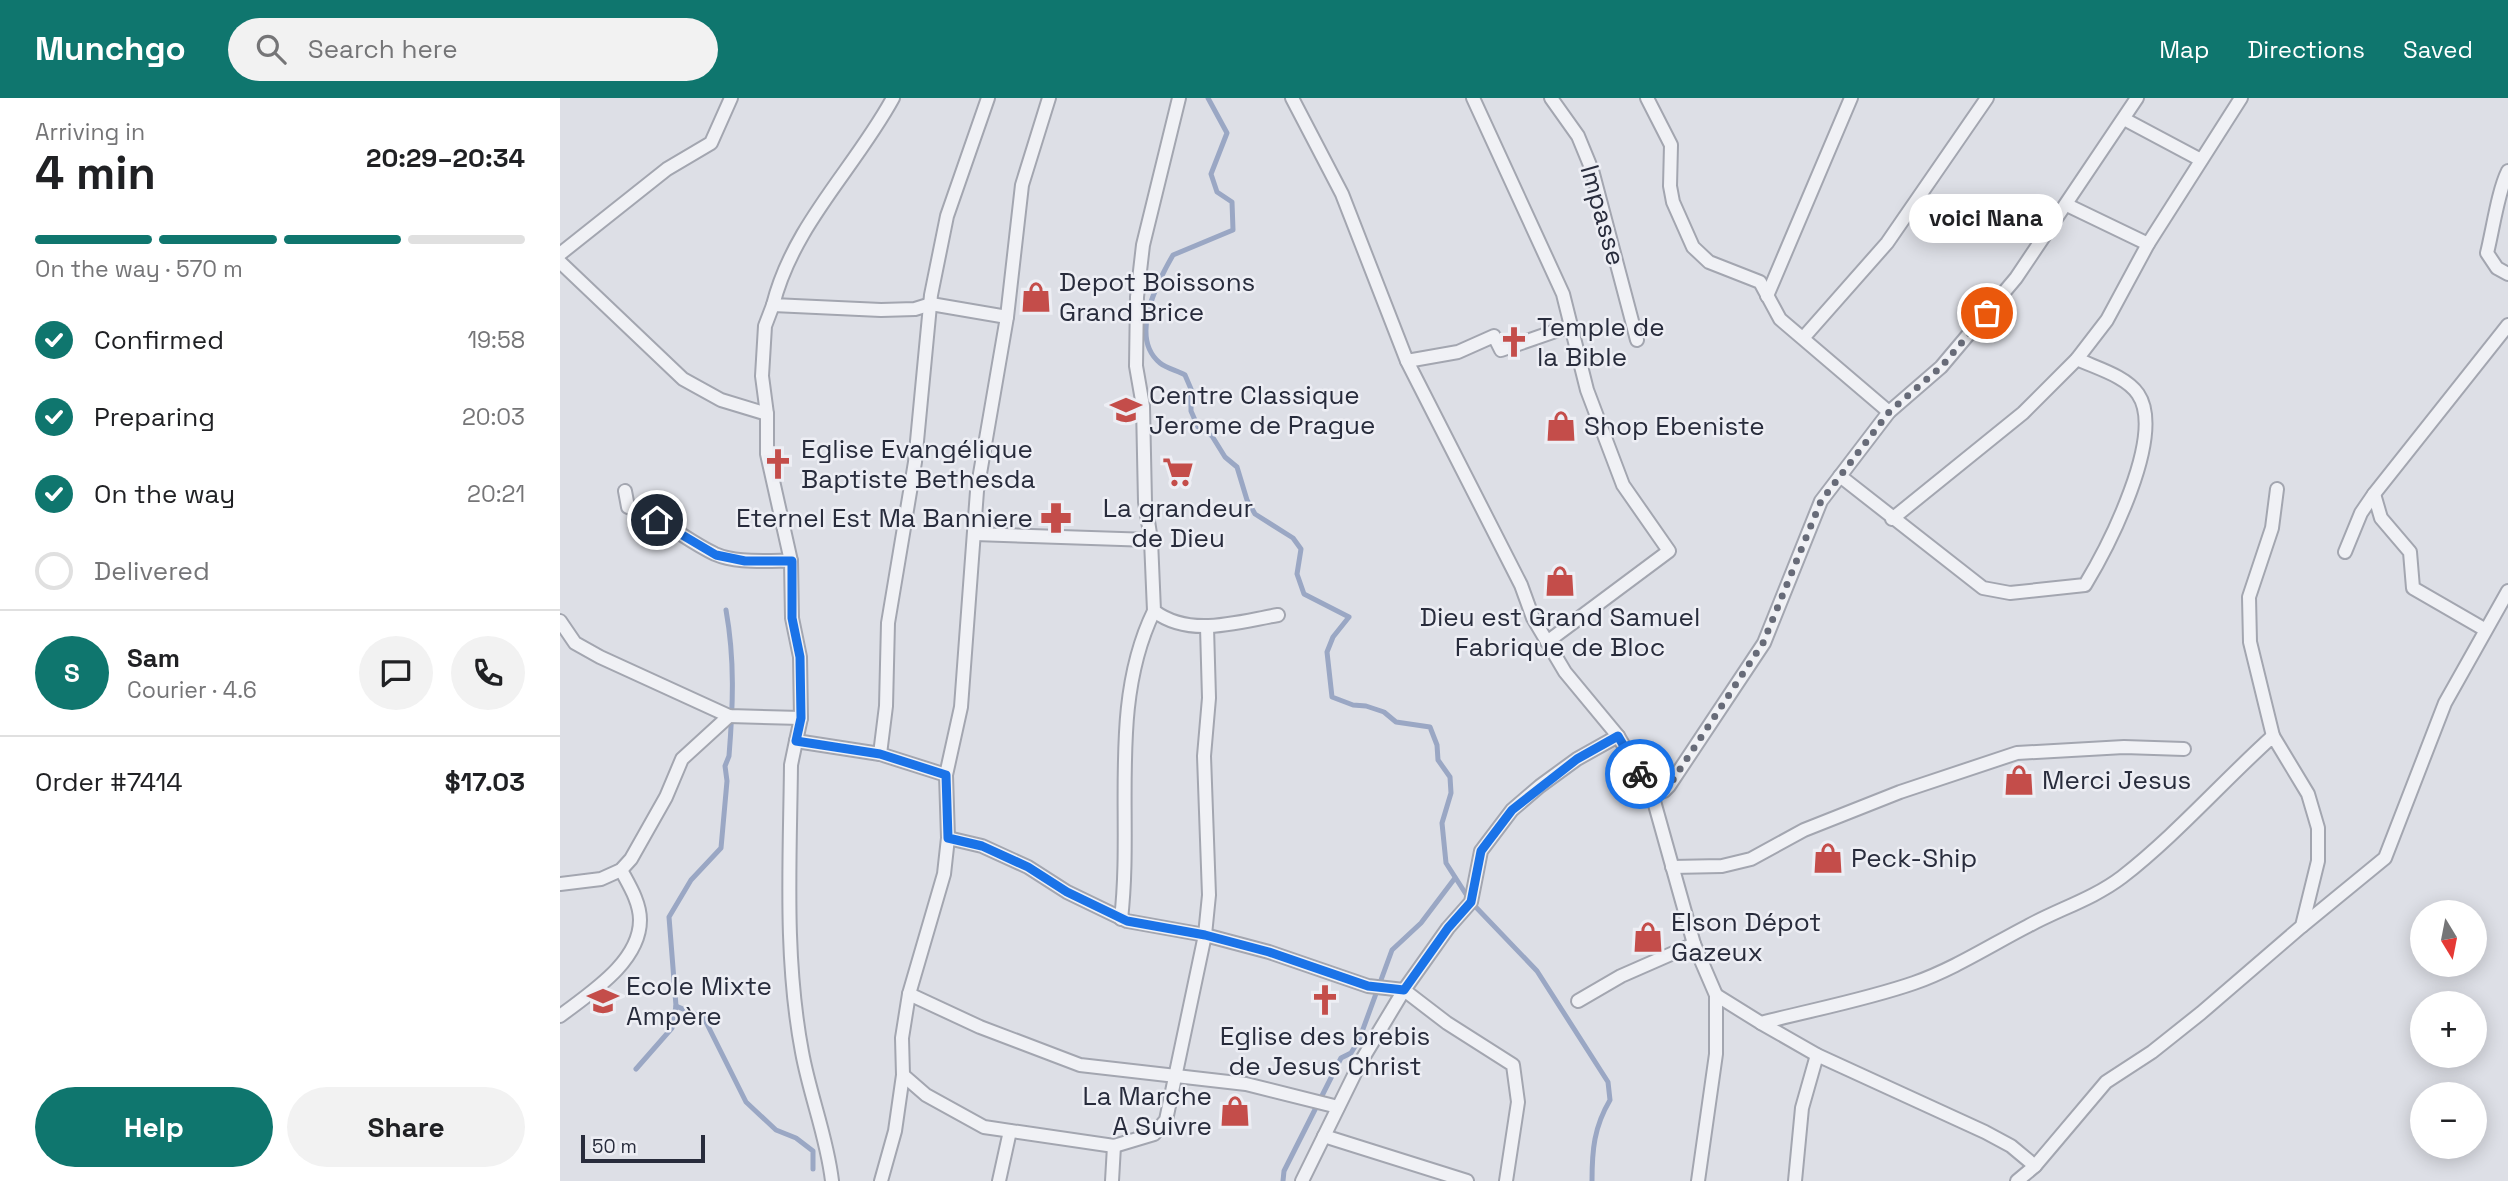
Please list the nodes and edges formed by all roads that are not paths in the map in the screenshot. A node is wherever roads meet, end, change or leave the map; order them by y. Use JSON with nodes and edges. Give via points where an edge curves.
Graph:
{"nodes":[{"id":1,"x":731,"y":98,"type":"edge"},
{"id":2,"x":893,"y":98,"type":"edge"},
{"id":3,"x":988,"y":98,"type":"edge"},
{"id":4,"x":1049,"y":98,"type":"edge"},
{"id":5,"x":1179,"y":98,"type":"edge"},
{"id":6,"x":1292,"y":98,"type":"edge"},
{"id":7,"x":1473,"y":98,"type":"edge"},
{"id":8,"x":1551,"y":98,"type":"edge"},
{"id":9,"x":1647,"y":98,"type":"edge"},
{"id":10,"x":1851,"y":98,"type":"edge"},
{"id":11,"x":1987,"y":98,"type":"edge"},
{"id":12,"x":2137,"y":98,"type":"edge"},
{"id":13,"x":2241,"y":98,"type":"edge"},
{"id":14,"x":2124,"y":119,"type":"junction"},
{"id":15,"x":2201,"y":160,"type":"junction"},
{"id":16,"x":2508,"y":171,"type":"edge"},
{"id":17,"x":2067,"y":205,"type":"junction"},
{"id":18,"x":2148,"y":244,"type":"junction"},
{"id":19,"x":560,"y":254,"type":"edge"},
{"id":20,"x":560,"y":262,"type":"edge"},
{"id":21,"x":2508,"y":274,"type":"edge"},
{"id":22,"x":1767,"y":296,"type":"junction"},
{"id":23,"x":773,"y":304,"type":"junction"},
{"id":24,"x":931,"y":304,"type":"junction"},
{"id":25,"x":1007,"y":317,"type":"junction"},
{"id":26,"x":2508,"y":325,"type":"edge"},
{"id":27,"x":1570,"y":326,"type":"junction"},
{"id":28,"x":1804,"y":337,"type":"junction"},
{"id":29,"x":1637,"y":340,"type":"dead end"},
{"id":30,"x":2077,"y":359,"type":"junction"},
{"id":31,"x":1406,"y":361,"type":"junction"},
{"id":32,"x":1889,"y":412,"type":"junction"},
{"id":33,"x":767,"y":414,"type":"junction"},
{"id":34,"x":1840,"y":476,"type":"junction"},
{"id":35,"x":2277,"y":489,"type":"dead end"},
{"id":36,"x":625,"y":491,"type":"dead end"},
{"id":37,"x":2374,"y":494,"type":"junction"},
{"id":38,"x":1892,"y":519,"type":"junction"},
{"id":39,"x":975,"y":534,"type":"junction"},
{"id":40,"x":1151,"y":540,"type":"junction"},
{"id":41,"x":2345,"y":552,"type":"dead end"},
{"id":42,"x":792,"y":561,"type":"junction"},
{"id":43,"x":2508,"y":591,"type":"edge"},
{"id":44,"x":1154,"y":611,"type":"junction"},
{"id":45,"x":1278,"y":615,"type":"dead end"},
{"id":46,"x":560,"y":621,"type":"edge"},
{"id":47,"x":1207,"y":627,"type":"junction"},
{"id":48,"x":2484,"y":629,"type":"junction"},
{"id":49,"x":1547,"y":642,"type":"junction"},
{"id":50,"x":729,"y":716,"type":"junction"},
{"id":51,"x":801,"y":718,"type":"junction"},
{"id":52,"x":1618,"y":736,"type":"junction"},
{"id":53,"x":2273,"y":737,"type":"junction"},
{"id":54,"x":796,"y":741,"type":"junction"},
{"id":55,"x":2184,"y":749,"type":"dead end"},
{"id":56,"x":880,"y":754,"type":"junction"},
{"id":57,"x":946,"y":775,"type":"junction"},
{"id":58,"x":1652,"y":794,"type":"junction"},
{"id":59,"x":948,"y":838,"type":"junction"},
{"id":60,"x":1672,"y":867,"type":"junction"},
{"id":61,"x":621,"y":870,"type":"junction"},
{"id":62,"x":560,"y":884,"type":"edge"},
{"id":63,"x":1121,"y":919,"type":"junction"},
{"id":64,"x":2302,"y":926,"type":"junction"},
{"id":65,"x":1205,"y":935,"type":"junction"},
{"id":66,"x":1694,"y":944,"type":"junction"},
{"id":67,"x":1404,"y":990,"type":"junction"},
{"id":68,"x":909,"y":994,"type":"junction"},
{"id":69,"x":1716,"y":995,"type":"junction"},
{"id":70,"x":1578,"y":1001,"type":"dead end"},
{"id":71,"x":560,"y":1016,"type":"edge"},
{"id":72,"x":1760,"y":1023,"type":"junction"},
{"id":73,"x":1817,"y":1055,"type":"junction"},
{"id":74,"x":904,"y":1075,"type":"junction"},
{"id":75,"x":1177,"y":1077,"type":"junction"},
{"id":76,"x":1338,"y":1107,"type":"junction"},
{"id":77,"x":1010,"y":1131,"type":"junction"},
{"id":78,"x":1324,"y":1136,"type":"junction"},
{"id":79,"x":1114,"y":1146,"type":"junction"},
{"id":80,"x":2035,"y":1166,"type":"junction"},
{"id":81,"x":832,"y":1181,"type":"edge"},
{"id":82,"x":881,"y":1181,"type":"edge"},
{"id":83,"x":999,"y":1181,"type":"edge"},
{"id":84,"x":1112,"y":1181,"type":"edge"},
{"id":85,"x":1302,"y":1181,"type":"edge"},
{"id":86,"x":1467,"y":1181,"type":"edge"},
{"id":87,"x":1506,"y":1181,"type":"edge"},
{"id":88,"x":1698,"y":1181,"type":"edge"},
{"id":89,"x":1794,"y":1181,"type":"edge"},
{"id":90,"x":2017,"y":1181,"type":"edge"}],
"edges":[{"from":1,"to":19,"type":"street","via":[[711,143],[667,169]]},
{"from":2,"to":23,"type":"street","via":[[794,249]]},
{"from":3,"to":24,"type":"street","via":[[947,216]]},
{"from":4,"to":25,"type":"street","via":[[1022,185]]},
{"from":5,"to":40,"type":"street","via":[[1143,245],[1137,297],[1136,366],[1143,406]]},
{"from":6,"to":31,"type":"street","via":[[1342,194]]},
{"from":7,"to":27,"type":"street","via":[[1563,294]]},
{"from":8,"to":29,"type":"street","name":"Impasse","via":[[1578,136],[1592,170]]},
{"from":9,"to":22,"type":"street","via":[[1671,145],[1673,202],[1693,247],[1709,262],[1760,282]]},
{"from":10,"to":22,"type":"street"},
{"from":11,"to":28,"type":"street","via":[[1887,243]]},
{"from":12,"to":14,"type":"street"},
{"from":13,"to":15,"type":"street"},
{"from":14,"to":15,"type":"street"},
{"from":14,"to":17,"type":"street"},
{"from":15,"to":18,"type":"street"},
{"from":16,"to":21,"type":"street","via":[[2487,253],[2497,268]]},
{"from":17,"to":18,"type":"street"},
{"from":17,"to":32,"type":"street","via":[[1973,330],[1941,367]]},
{"from":18,"to":30,"type":"street","via":[[2107,320]]},
{"from":20,"to":33,"type":"street","via":[[684,379],[721,400]]},
{"from":22,"to":28,"type":"street","via":[[1780,319]]},
{"from":23,"to":24,"type":"street","via":[[881,310]]},
{"from":23,"to":33,"type":"street","via":[[765,326],[762,376]]},
{"from":24,"to":25,"type":"street"},
{"from":24,"to":56,"type":"street","via":[[915,462],[888,623]]},
{"from":25,"to":39,"type":"street","via":[[976,491]]},
{"from":26,"to":37,"type":"street"},
{"from":27,"to":31,"type":"street","via":[[1501,351],[1494,336],[1458,352]]},
{"from":27,"to":49,"type":"street","via":[[1587,390],[1623,485],[1669,551]]},
{"from":28,"to":32,"type":"street"},
{"from":30,"to":38,"type":"street","via":[[2023,413]]},
{"from":30,"to":38,"type":"street","via":[[2137,391],[2147,422],[2126,503],[2085,584],[2010,593],[1983,588]]},
{"from":31,"to":49,"type":"street"},
{"from":32,"to":34,"type":"street"},
{"from":33,"to":42,"type":"street","via":[[767,454]]},
{"from":34,"to":38,"type":"street"},
{"from":34,"to":58,"type":"street","via":[[1821,501],[1763,643],[1669,786]]},
{"from":35,"to":53,"type":"street","via":[[2272,528],[2249,597],[2250,642]]},
{"from":36,"to":42,"type":"street","via":[[628,507],[643,511],[716,555],[745,561]]},
{"from":37,"to":41,"type":"street"},
{"from":37,"to":48,"type":"street","via":[[2381,518],[2410,552],[2413,588]]},
{"from":39,"to":40,"type":"street"},
{"from":39,"to":57,"type":"street","via":[[961,707]]},
{"from":40,"to":44,"type":"street"},
{"from":42,"to":51,"type":"street"},
{"from":43,"to":48,"type":"street"},
{"from":44,"to":47,"type":"street","via":[[1177,624]]},
{"from":44,"to":63,"type":"street","via":[[1141,638],[1132,680],[1125,752]]},
{"from":45,"to":47,"type":"street"},
{"from":46,"to":50,"type":"street","via":[[575,643]]},
{"from":47,"to":65,"type":"street","via":[[1209,698],[1204,756],[1209,863]]},
{"from":48,"to":64,"type":"street","via":[[2445,703],[2385,858]]},
{"from":49,"to":52,"type":"street","via":[[1565,672]]},
{"from":50,"to":51,"type":"street"},
{"from":50,"to":61,"type":"street","via":[[682,758],[666,797]]},
{"from":51,"to":54,"type":"street"},
{"from":52,"to":58,"type":"street"},
{"from":52,"to":67,"type":"street","via":[[1577,759],[1512,810],[1481,851],[1471,902]]},
{"from":53,"to":64,"type":"street","via":[[2308,794],[2318,828],[2318,861]]},
{"from":53,"to":72,"type":"street","via":[[2168,838],[2089,898],[1915,983]]},
{"from":54,"to":56,"type":"street"},
{"from":54,"to":81,"type":"street","via":[[790,765],[792,975],[802,1053],[829,1152]]},
{"from":55,"to":60,"type":"street","via":[[2112,747],[2017,753],[1804,830],[1751,859],[1722,866]]},
{"from":56,"to":57,"type":"street"},
{"from":57,"to":59,"type":"street"},
{"from":58,"to":60,"type":"street"},
{"from":59,"to":63,"type":"street","via":[[982,846],[1028,867]]},
{"from":59,"to":68,"type":"street","via":[[944,874]]},
{"from":60,"to":66,"type":"street"},
{"from":61,"to":62,"type":"street","via":[[601,879]]},
{"from":61,"to":71,"type":"street","via":[[640,919],[634,949]]},
{"from":63,"to":65,"type":"street"},
{"from":64,"to":80,"type":"street","via":[[2182,1028],[2106,1082]]},
{"from":65,"to":67,"type":"street","via":[[1368,986]]},
{"from":65,"to":75,"type":"street"},
{"from":66,"to":69,"type":"street"},
{"from":66,"to":70,"type":"street"},
{"from":67,"to":76,"type":"street"},
{"from":67,"to":87,"type":"street","via":[[1513,1065],[1518,1102]]},
{"from":68,"to":74,"type":"street","via":[[902,1038]]},
{"from":68,"to":75,"type":"street","via":[[1080,1065]]},
{"from":69,"to":72,"type":"street"},
{"from":69,"to":88,"type":"street","via":[[1716,1054]]},
{"from":72,"to":73,"type":"street"},
{"from":73,"to":80,"type":"street","via":[[1985,1132]]},
{"from":73,"to":89,"type":"street","via":[[1802,1108]]},
{"from":74,"to":77,"type":"street","via":[[955,1114],[984,1127]]},
{"from":74,"to":82,"type":"street"},
{"from":75,"to":76,"type":"street","via":[[1246,1084]]},
{"from":75,"to":79,"type":"street","via":[[1166,1120],[1154,1134]]},
{"from":76,"to":78,"type":"street"},
{"from":77,"to":79,"type":"street"},
{"from":77,"to":83,"type":"street"},
{"from":78,"to":85,"type":"street"},
{"from":78,"to":86,"type":"street"},
{"from":79,"to":84,"type":"street"},
{"from":80,"to":90,"type":"street"}]}
